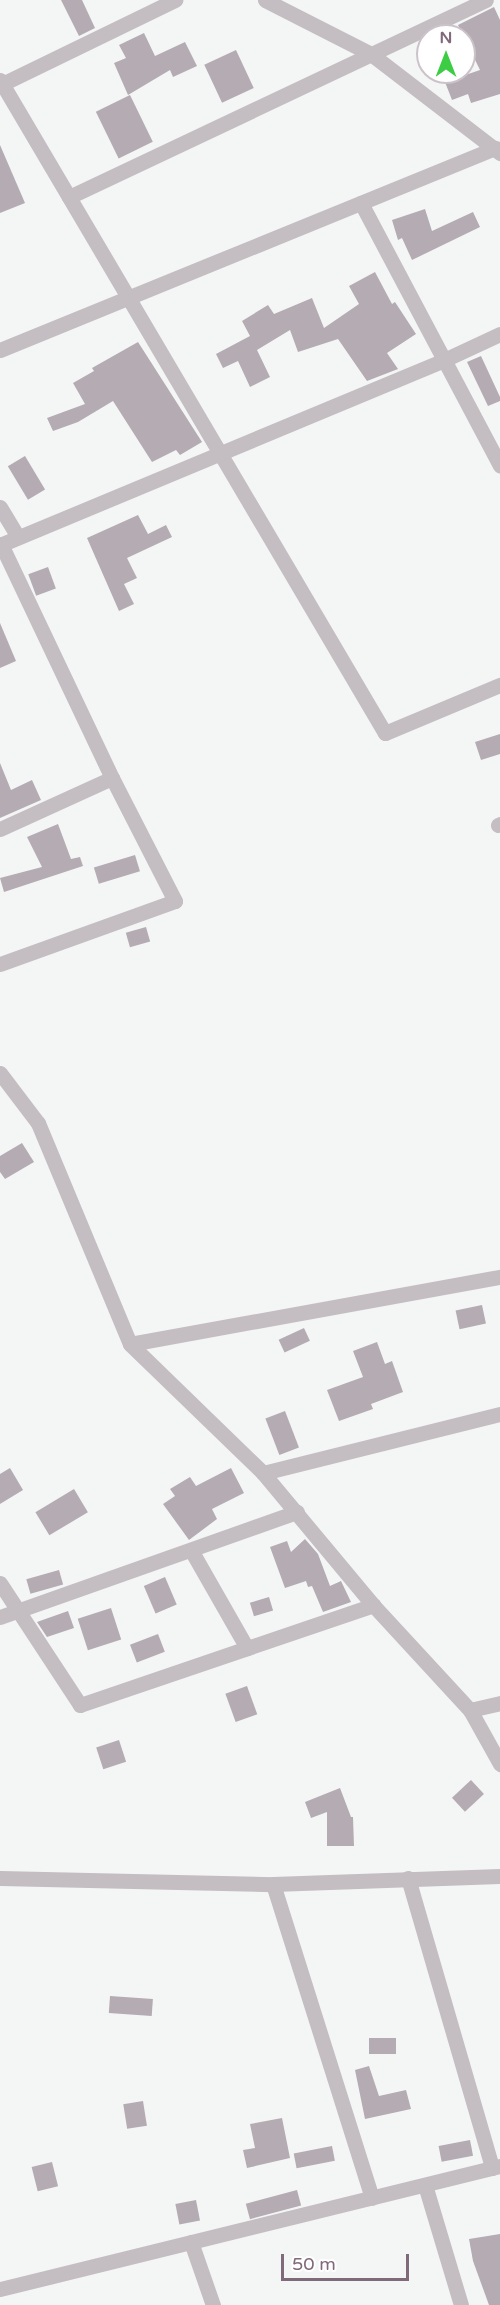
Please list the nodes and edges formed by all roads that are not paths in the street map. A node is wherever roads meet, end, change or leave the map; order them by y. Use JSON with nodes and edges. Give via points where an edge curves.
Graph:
{"nodes":[{"id":1,"x":174,"y":0,"type":"edge"},
{"id":2,"x":265,"y":0,"type":"edge"},
{"id":3,"x":486,"y":0,"type":"edge"},
{"id":4,"x":371,"y":54,"type":"junction"},
{"id":5,"x":1,"y":83,"type":"edge"},
{"id":6,"x":497,"y":151,"type":"edge"},
{"id":7,"x":69,"y":197,"type":"junction"},
{"id":8,"x":361,"y":203,"type":"junction"},
{"id":9,"x":129,"y":298,"type":"junction"},
{"id":10,"x":500,"y":334,"type":"edge"},
{"id":11,"x":0,"y":351,"type":"edge"},
{"id":12,"x":444,"y":360,"type":"junction"},
{"id":13,"x":220,"y":454,"type":"junction"},
{"id":14,"x":500,"y":465,"type":"edge"},
{"id":15,"x":0,"y":507,"type":"edge"},
{"id":16,"x":18,"y":537,"type":"junction"},
{"id":17,"x":1,"y":545,"type":"edge"},
{"id":18,"x":500,"y":685,"type":"edge"},
{"id":19,"x":112,"y":778,"type":"junction"},
{"id":20,"x":0,"y":829,"type":"edge"},
{"id":21,"x":0,"y":964,"type":"edge"},
{"id":22,"x":0,"y":1073,"type":"edge"},
{"id":23,"x":500,"y":1277,"type":"edge"},
{"id":24,"x":130,"y":1344,"type":"junction"},
{"id":25,"x":500,"y":1414,"type":"edge"},
{"id":26,"x":263,"y":1473,"type":"junction"},
{"id":27,"x":297,"y":1512,"type":"junction"},
{"id":28,"x":190,"y":1550,"type":"junction"},
{"id":29,"x":0,"y":1583,"type":"edge"},
{"id":30,"x":373,"y":1605,"type":"junction"},
{"id":31,"x":18,"y":1611,"type":"junction"},
{"id":32,"x":0,"y":1617,"type":"edge"},
{"id":33,"x":247,"y":1648,"type":"junction"},
{"id":34,"x":500,"y":1703,"type":"edge"},
{"id":35,"x":470,"y":1710,"type":"junction"},
{"id":36,"x":500,"y":1764,"type":"edge"},
{"id":37,"x":500,"y":1876,"type":"edge"},
{"id":38,"x":0,"y":1878,"type":"edge"},
{"id":39,"x":408,"y":1878,"type":"junction"},
{"id":40,"x":273,"y":1884,"type":"junction"},
{"id":41,"x":496,"y":2167,"type":"edge"},
{"id":42,"x":425,"y":2185,"type":"junction"},
{"id":43,"x":372,"y":2198,"type":"junction"},
{"id":44,"x":190,"y":2242,"type":"junction"},
{"id":45,"x":0,"y":2289,"type":"edge"},
{"id":46,"x":213,"y":2305,"type":"edge"},
{"id":47,"x":461,"y":2305,"type":"edge"}],
"edges":[{"from":1,"to":5,"type":"street"},
{"from":2,"to":4,"type":"street"},
{"from":3,"to":4,"type":"street"},
{"from":4,"to":6,"type":"street"},
{"from":4,"to":7,"type":"street"},
{"from":5,"to":7,"type":"street"},
{"from":6,"to":8,"type":"street"},
{"from":7,"to":9,"type":"street"},
{"from":8,"to":9,"type":"street"},
{"from":8,"to":12,"type":"street"},
{"from":9,"to":11,"type":"street"},
{"from":9,"to":13,"type":"street"},
{"from":10,"to":12,"type":"street"},
{"from":12,"to":13,"type":"street"},
{"from":12,"to":14,"type":"street"},
{"from":13,"to":16,"type":"street"},
{"from":13,"to":18,"type":"street","via":[[385,733]]},
{"from":15,"to":16,"type":"street"},
{"from":16,"to":17,"type":"street"},
{"from":17,"to":19,"type":"street"},
{"from":19,"to":20,"type":"street"},
{"from":19,"to":21,"type":"street","via":[[175,901]]},
{"from":22,"to":24,"type":"street","via":[[38,1123]]},
{"from":23,"to":24,"type":"street"},
{"from":24,"to":26,"type":"street"},
{"from":25,"to":26,"type":"street"},
{"from":26,"to":27,"type":"street"},
{"from":27,"to":28,"type":"street"},
{"from":27,"to":30,"type":"street"},
{"from":28,"to":31,"type":"street"},
{"from":28,"to":33,"type":"street"},
{"from":29,"to":31,"type":"street"},
{"from":30,"to":33,"type":"street"},
{"from":30,"to":35,"type":"street"},
{"from":31,"to":32,"type":"street"},
{"from":31,"to":33,"type":"street","via":[[80,1705]]},
{"from":34,"to":35,"type":"street"},
{"from":35,"to":36,"type":"street"},
{"from":37,"to":39,"type":"street"},
{"from":38,"to":40,"type":"street"},
{"from":39,"to":40,"type":"street"},
{"from":39,"to":41,"type":"street"},
{"from":40,"to":43,"type":"street"},
{"from":41,"to":42,"type":"street"},
{"from":42,"to":43,"type":"street"},
{"from":42,"to":47,"type":"street"},
{"from":43,"to":44,"type":"street"},
{"from":44,"to":45,"type":"street"},
{"from":44,"to":46,"type":"street"}]}
